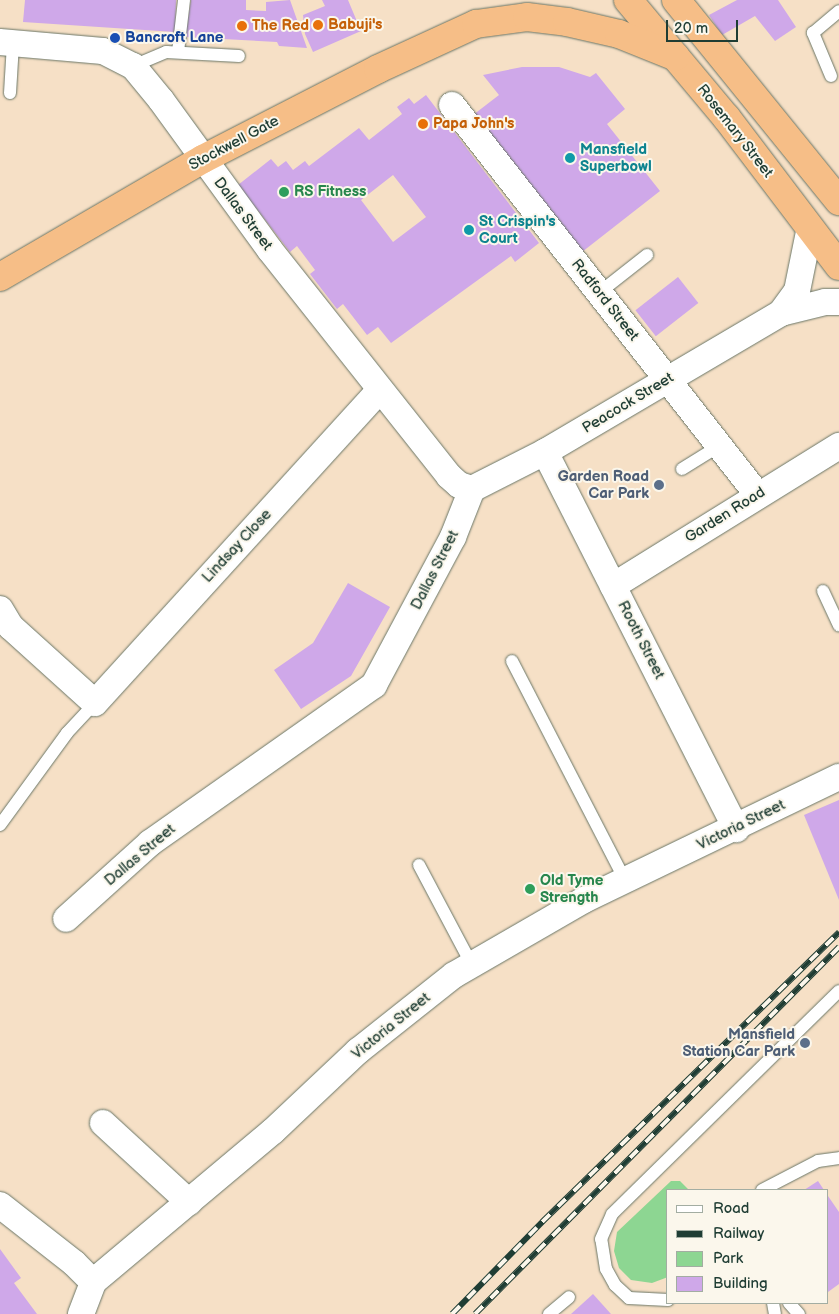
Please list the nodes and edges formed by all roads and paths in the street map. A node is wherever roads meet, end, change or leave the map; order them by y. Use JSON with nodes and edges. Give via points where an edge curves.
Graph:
{"nodes":[{"id":1,"x":184,"y":0,"type":"edge"},
{"id":2,"x":500,"y":0,"type":"edge"},
{"id":3,"x":559,"y":0,"type":"edge"},
{"id":4,"x":628,"y":0,"type":"edge"},
{"id":5,"x":676,"y":0,"type":"edge"},
{"id":6,"x":839,"y":10,"type":"edge"},
{"id":7,"x":527,"y":17,"type":"junction"},
{"id":8,"x":476,"y":24,"type":"junction"},
{"id":9,"x":7,"y":43,"type":"edge"},
{"id":10,"x":178,"y":52,"type":"junction"},
{"id":11,"x":238,"y":56,"type":"dead end"},
{"id":12,"x":676,"y":57,"type":"junction"},
{"id":13,"x":132,"y":66,"type":"junction"},
{"id":14,"x":831,"y":76,"type":"dead end"},
{"id":15,"x":10,"y":93,"type":"dead end"},
{"id":16,"x":452,"y":105,"type":"dead end"},
{"id":17,"x":202,"y":159,"type":"junction"},
{"id":18,"x":839,"y":201,"type":"edge"},
{"id":19,"x":810,"y":228,"type":"junction"},
{"id":20,"x":647,"y":254,"type":"dead end"},
{"id":21,"x":839,"y":266,"type":"edge"},
{"id":22,"x":0,"y":277,"type":"edge"},
{"id":23,"x":600,"y":292,"type":"junction"},
{"id":24,"x":839,"y":302,"type":"edge"},
{"id":25,"x":781,"y":313,"type":"junction"},
{"id":26,"x":666,"y":380,"type":"junction"},
{"id":27,"x":380,"y":390,"type":"junction"},
{"id":28,"x":719,"y":446,"type":"junction"},
{"id":29,"x":839,"y":446,"type":"edge"},
{"id":30,"x":545,"y":452,"type":"junction"},
{"id":31,"x":682,"y":469,"type":"dead end"},
{"id":32,"x":472,"y":489,"type":"junction"},
{"id":33,"x":758,"y":495,"type":"junction"},
{"id":34,"x":613,"y":586,"type":"junction"},
{"id":35,"x":823,"y":591,"type":"dead end"},
{"id":36,"x":0,"y":608,"type":"edge"},
{"id":37,"x":839,"y":625,"type":"edge"},
{"id":38,"x":512,"y":661,"type":"dead end"},
{"id":39,"x":95,"y":703,"type":"junction"},
{"id":40,"x":839,"y":777,"type":"edge"},
{"id":41,"x":0,"y":825,"type":"edge"},
{"id":42,"x":736,"y":829,"type":"junction"},
{"id":43,"x":419,"y":866,"type":"dead end"},
{"id":44,"x":625,"y":880,"type":"junction"},
{"id":45,"x":66,"y":919,"type":"dead end"},
{"id":46,"x":472,"y":965,"type":"junction"},
{"id":47,"x":839,"y":991,"type":"edge"},
{"id":48,"x":103,"y":1123,"type":"dead end"},
{"id":49,"x":839,"y":1158,"type":"edge"},
{"id":50,"x":764,"y":1189,"type":"edge"},
{"id":51,"x":189,"y":1202,"type":"junction"},
{"id":52,"x":0,"y":1205,"type":"edge"},
{"id":53,"x":93,"y":1282,"type":"junction"},
{"id":54,"x":569,"y":1297,"type":"dead end"},
{"id":55,"x":666,"y":1300,"type":"edge"},
{"id":56,"x":790,"y":1304,"type":"edge"},
{"id":57,"x":81,"y":1314,"type":"edge"},
{"id":58,"x":549,"y":1314,"type":"edge"},
{"id":59,"x":799,"y":1314,"type":"edge"}],
"edges":[{"from":1,"to":10,"type":"lane"},
{"from":2,"to":8,"type":"highway","name":"Stockwell Gate"},
{"from":3,"to":7,"type":"highway","name":"Stockwell Gate"},
{"from":4,"to":12,"type":"highway","name":"Rosemary Street"},
{"from":5,"to":18,"type":"highway"},
{"from":6,"to":14,"type":"lane","via":[[813,33]]},
{"from":7,"to":8,"type":"highway","name":"Stockwell Gate"},
{"from":7,"to":12,"type":"highway","name":"Stockwell Gate","via":[[607,30]]},
{"from":8,"to":17,"type":"highway","name":"Stockwell Gate","via":[[378,69]]},
{"from":9,"to":13,"type":"street","via":[[103,51]]},
{"from":9,"to":15,"type":"lane"},
{"from":10,"to":11,"type":"lane"},
{"from":10,"to":13,"type":"lane","via":[[166,52]]},
{"from":12,"to":19,"type":"highway","name":"Rosemary Street"},
{"from":13,"to":17,"type":"street","via":[[161,100]]},
{"from":16,"to":23,"type":"street","name":"Radford Street"},
{"from":17,"to":22,"type":"highway","name":"Stockwell Gate"},
{"from":17,"to":27,"type":"street","name":"Dallas Street"},
{"from":19,"to":21,"type":"highway","name":"Rosemary Street"},
{"from":19,"to":25,"type":"street","name":"Peacock Street","via":[[797,291]]},
{"from":20,"to":23,"type":"lane"},
{"from":23,"to":26,"type":"street","name":"Radford Street"},
{"from":24,"to":25,"type":"street","name":"Peacock Street","via":[[825,302]]},
{"from":25,"to":26,"type":"street","name":"Peacock Street"},
{"from":26,"to":28,"type":"street","name":"Radford Street"},
{"from":26,"to":30,"type":"street","name":"Peacock Street"},
{"from":27,"to":32,"type":"street","name":"Dallas Street","via":[[449,476],[459,485]]},
{"from":27,"to":39,"type":"street","name":"Lindsay Close"},
{"from":28,"to":31,"type":"lane"},
{"from":28,"to":33,"type":"street","name":"Radford Street"},
{"from":29,"to":33,"type":"street","name":"Garden Road"},
{"from":30,"to":32,"type":"street","name":"Peacock Street"},
{"from":30,"to":34,"type":"street","name":"Rooth Street"},
{"from":32,"to":45,"type":"street","name":"Dallas Street","via":[[453,537],[374,685],[150,843]]},
{"from":33,"to":34,"type":"street","name":"Garden Road"},
{"from":34,"to":42,"type":"street","name":"Rooth Street"},
{"from":35,"to":37,"type":"lane"},
{"from":36,"to":39,"type":"street","via":[[10,627]]},
{"from":38,"to":44,"type":"lane"},
{"from":39,"to":41,"type":"lane","via":[[67,733]]},
{"from":40,"to":42,"type":"street","name":"Victoria Street"},
{"from":42,"to":44,"type":"street","name":"Victoria Street"},
{"from":43,"to":46,"type":"lane"},
{"from":44,"to":46,"type":"street","name":"Victoria Street"},
{"from":46,"to":51,"type":"street","name":"Victoria Street","via":[[358,1051],[273,1131]]},
{"from":47,"to":55,"type":"lane","via":[[612,1214],[601,1239],[606,1269],[615,1285],[629,1298]]},
{"from":48,"to":51,"type":"street"},
{"from":49,"to":50,"type":"lane","via":[[818,1161]]},
{"from":51,"to":53,"type":"street","name":"Victoria Street"},
{"from":52,"to":53,"type":"street"},
{"from":53,"to":57,"type":"street"},
{"from":54,"to":58,"type":"lane"},
{"from":56,"to":59,"type":"lane"}]}
